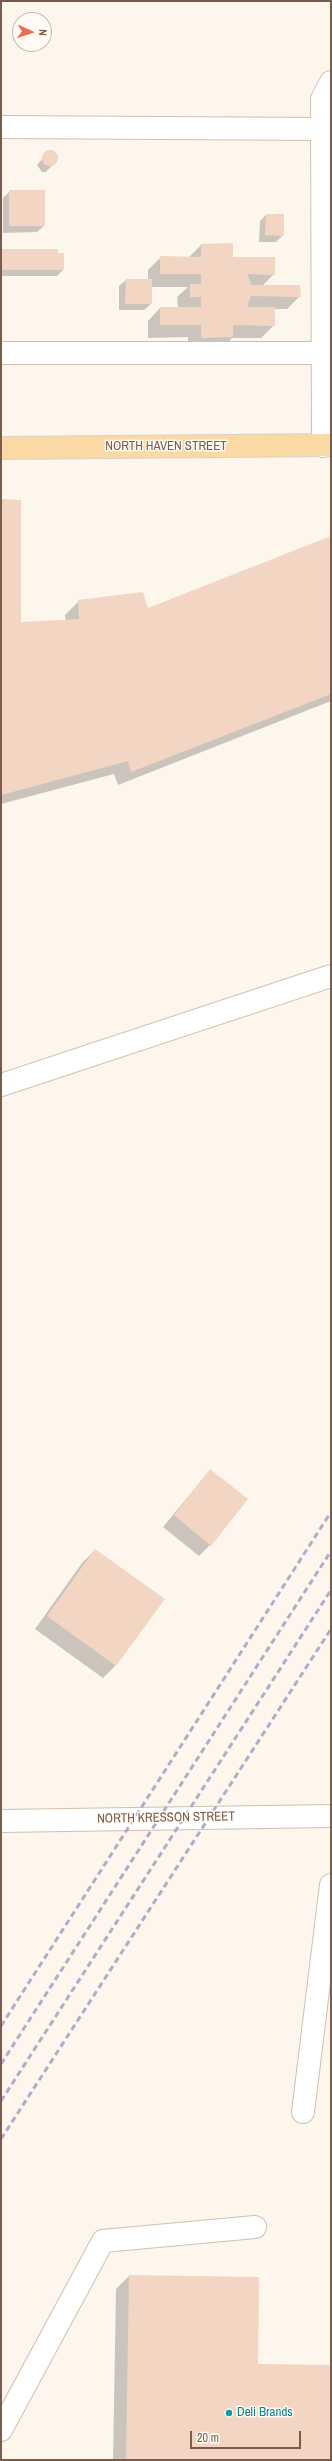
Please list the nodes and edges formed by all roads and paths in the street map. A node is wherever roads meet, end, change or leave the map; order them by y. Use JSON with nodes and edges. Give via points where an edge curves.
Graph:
{"nodes":[{"id":1,"x":331,"y":82,"type":"edge"},
{"id":2,"x":1,"y":127,"type":"edge"},
{"id":3,"x":322,"y":129,"type":"junction"},
{"id":4,"x":1,"y":353,"type":"edge"},
{"id":5,"x":322,"y":353,"type":"junction"},
{"id":6,"x":327,"y":445,"type":"edge"},
{"id":7,"x":1,"y":448,"type":"edge"},
{"id":8,"x":331,"y":976,"type":"edge"},
{"id":9,"x":1,"y":1085,"type":"edge"},
{"id":10,"x":331,"y":1816,"type":"edge"},
{"id":11,"x":1,"y":1821,"type":"edge"},
{"id":12,"x":331,"y":1885,"type":"edge"},
{"id":13,"x":303,"y":2112,"type":"dead end"},
{"id":14,"x":255,"y":2227,"type":"dead end"},
{"id":15,"x":1,"y":2430,"type":"edge"}],
"edges":[{"from":1,"to":3,"type":"street","via":[[322,99]]},
{"from":2,"to":3,"type":"street"},
{"from":3,"to":5,"type":"street"},
{"from":4,"to":5,"type":"street"},
{"from":5,"to":6,"type":"street"},
{"from":6,"to":7,"type":"main road","name":"NORTH HAVEN STREET"},
{"from":8,"to":9,"type":"street"},
{"from":10,"to":11,"type":"street","name":"NORTH KRESSON STREET"},
{"from":12,"to":13,"type":"street"},
{"from":14,"to":15,"type":"street","via":[[103,2241]]}]}
